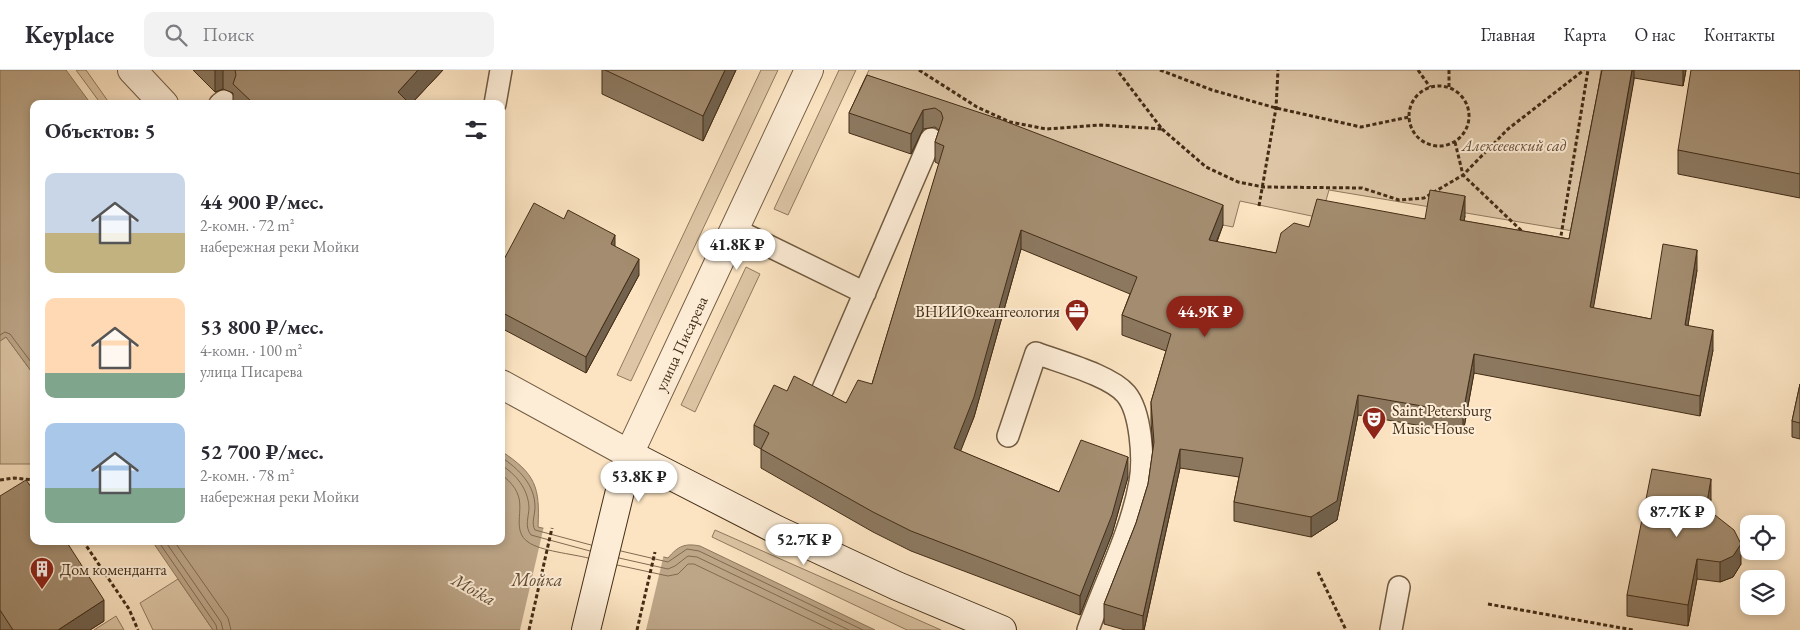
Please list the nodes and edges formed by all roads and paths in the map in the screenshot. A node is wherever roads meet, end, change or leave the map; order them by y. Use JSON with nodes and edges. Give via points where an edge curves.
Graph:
{"nodes":[{"id":1,"x":132,"y":70,"type":"edge"},
{"id":2,"x":501,"y":70,"type":"edge"},
{"id":3,"x":808,"y":70,"type":"edge"},
{"id":4,"x":919,"y":70,"type":"edge"},
{"id":5,"x":1117,"y":70,"type":"edge"},
{"id":6,"x":1160,"y":70,"type":"edge"},
{"id":7,"x":1278,"y":70,"type":"edge"},
{"id":8,"x":1418,"y":70,"type":"edge"},
{"id":9,"x":1449,"y":70,"type":"edge"},
{"id":10,"x":1586,"y":70,"type":"edge"},
{"id":11,"x":1430,"y":87,"type":"junction"},
{"id":12,"x":1449,"y":88,"type":"junction"},
{"id":13,"x":160,"y":100,"type":"edge"},
{"id":14,"x":497,"y":100,"type":"edge"},
{"id":15,"x":1276,"y":108,"type":"junction"},
{"id":16,"x":1409,"y":117,"type":"junction"},
{"id":17,"x":1162,"y":129,"type":"junction"},
{"id":18,"x":931,"y":139,"type":"dead end"},
{"id":19,"x":1455,"y":142,"type":"junction"},
{"id":20,"x":1463,"y":175,"type":"junction"},
{"id":21,"x":1262,"y":187,"type":"junction"},
{"id":22,"x":1259,"y":206,"type":"dead end"},
{"id":23,"x":734,"y":229,"type":"junction"},
{"id":24,"x":1529,"y":237,"type":"edge"},
{"id":25,"x":1552,"y":241,"type":"edge"},
{"id":26,"x":1560,"y":242,"type":"junction"},
{"id":27,"x":1570,"y":244,"type":"edge"},
{"id":28,"x":865,"y":293,"type":"junction"},
{"id":29,"x":505,"y":386,"type":"edge"},
{"id":30,"x":823,"y":389,"type":"edge"},
{"id":31,"x":1008,"y":436,"type":"dead end"},
{"id":32,"x":629,"y":454,"type":"junction"},
{"id":33,"x":0,"y":480,"type":"edge"},
{"id":34,"x":30,"y":480,"type":"edge"},
{"id":35,"x":552,"y":528,"type":"dead end"},
{"id":36,"x":86,"y":545,"type":"edge"},
{"id":37,"x":655,"y":552,"type":"dead end"},
{"id":38,"x":1318,"y":572,"type":"dead end"},
{"id":39,"x":1399,"y":587,"type":"dead end"},
{"id":40,"x":1488,"y":604,"type":"dead end"},
{"id":41,"x":138,"y":630,"type":"edge"},
{"id":42,"x":529,"y":630,"type":"edge"},
{"id":43,"x":586,"y":630,"type":"edge"},
{"id":44,"x":637,"y":630,"type":"edge"},
{"id":45,"x":1002,"y":630,"type":"edge"},
{"id":46,"x":1088,"y":630,"type":"edge"},
{"id":47,"x":1346,"y":630,"type":"edge"},
{"id":48,"x":1391,"y":630,"type":"edge"},
{"id":49,"x":1633,"y":630,"type":"edge"}],
"edges":[{"from":1,"to":13,"type":"street"},
{"from":2,"to":14,"type":"lane"},
{"from":3,"to":23,"type":"street","name":"улица Писарева"},
{"from":4,"to":17,"type":"path","via":[[977,107],[1010,122],[1046,129],[1101,125]]},
{"from":5,"to":17,"type":"path"},
{"from":6,"to":15,"type":"path","via":[[1212,90]]},
{"from":7,"to":15,"type":"path"},
{"from":8,"to":11,"type":"path"},
{"from":9,"to":12,"type":"path"},
{"from":10,"to":20,"type":"path","via":[[1508,129]]},
{"from":10,"to":26,"type":"path"},
{"from":11,"to":12,"type":"path"},
{"from":11,"to":16,"type":"path","via":[[1415,99]]},
{"from":12,"to":19,"type":"path","via":[[1464,99],[1469,108],[1467,127]]},
{"from":15,"to":16,"type":"path","via":[[1361,127]]},
{"from":15,"to":21,"type":"path"},
{"from":16,"to":19,"type":"path","via":[[1411,128],[1425,142],[1435,146]]},
{"from":17,"to":21,"type":"path","via":[[1206,167],[1238,182]]},
{"from":18,"to":28,"type":"lane"},
{"from":19,"to":20,"type":"path"},
{"from":20,"to":21,"type":"path","via":[[1424,198],[1400,200],[1362,188]]},
{"from":20,"to":24,"type":"path"},
{"from":21,"to":22,"type":"path"},
{"from":23,"to":28,"type":"lane"},
{"from":23,"to":32,"type":"street","name":"улица Писарева"},
{"from":25,"to":26,"type":"path"},
{"from":26,"to":27,"type":"path"},
{"from":28,"to":30,"type":"lane"},
{"from":29,"to":32,"type":"street"},
{"from":31,"to":46,"type":"lane","via":[[1036,353],[1107,380],[1125,393],[1136,410],[1140,431],[1140,481],[1127,528]]},
{"from":32,"to":43,"type":"street","name":"улица Писарева"},
{"from":32,"to":45,"type":"street","via":[[794,538]]},
{"from":33,"to":34,"type":"path"},
{"from":35,"to":42,"type":"path"},
{"from":36,"to":41,"type":"path"},
{"from":37,"to":44,"type":"path"},
{"from":38,"to":47,"type":"path"},
{"from":39,"to":48,"type":"lane"},
{"from":40,"to":49,"type":"path"}]}
